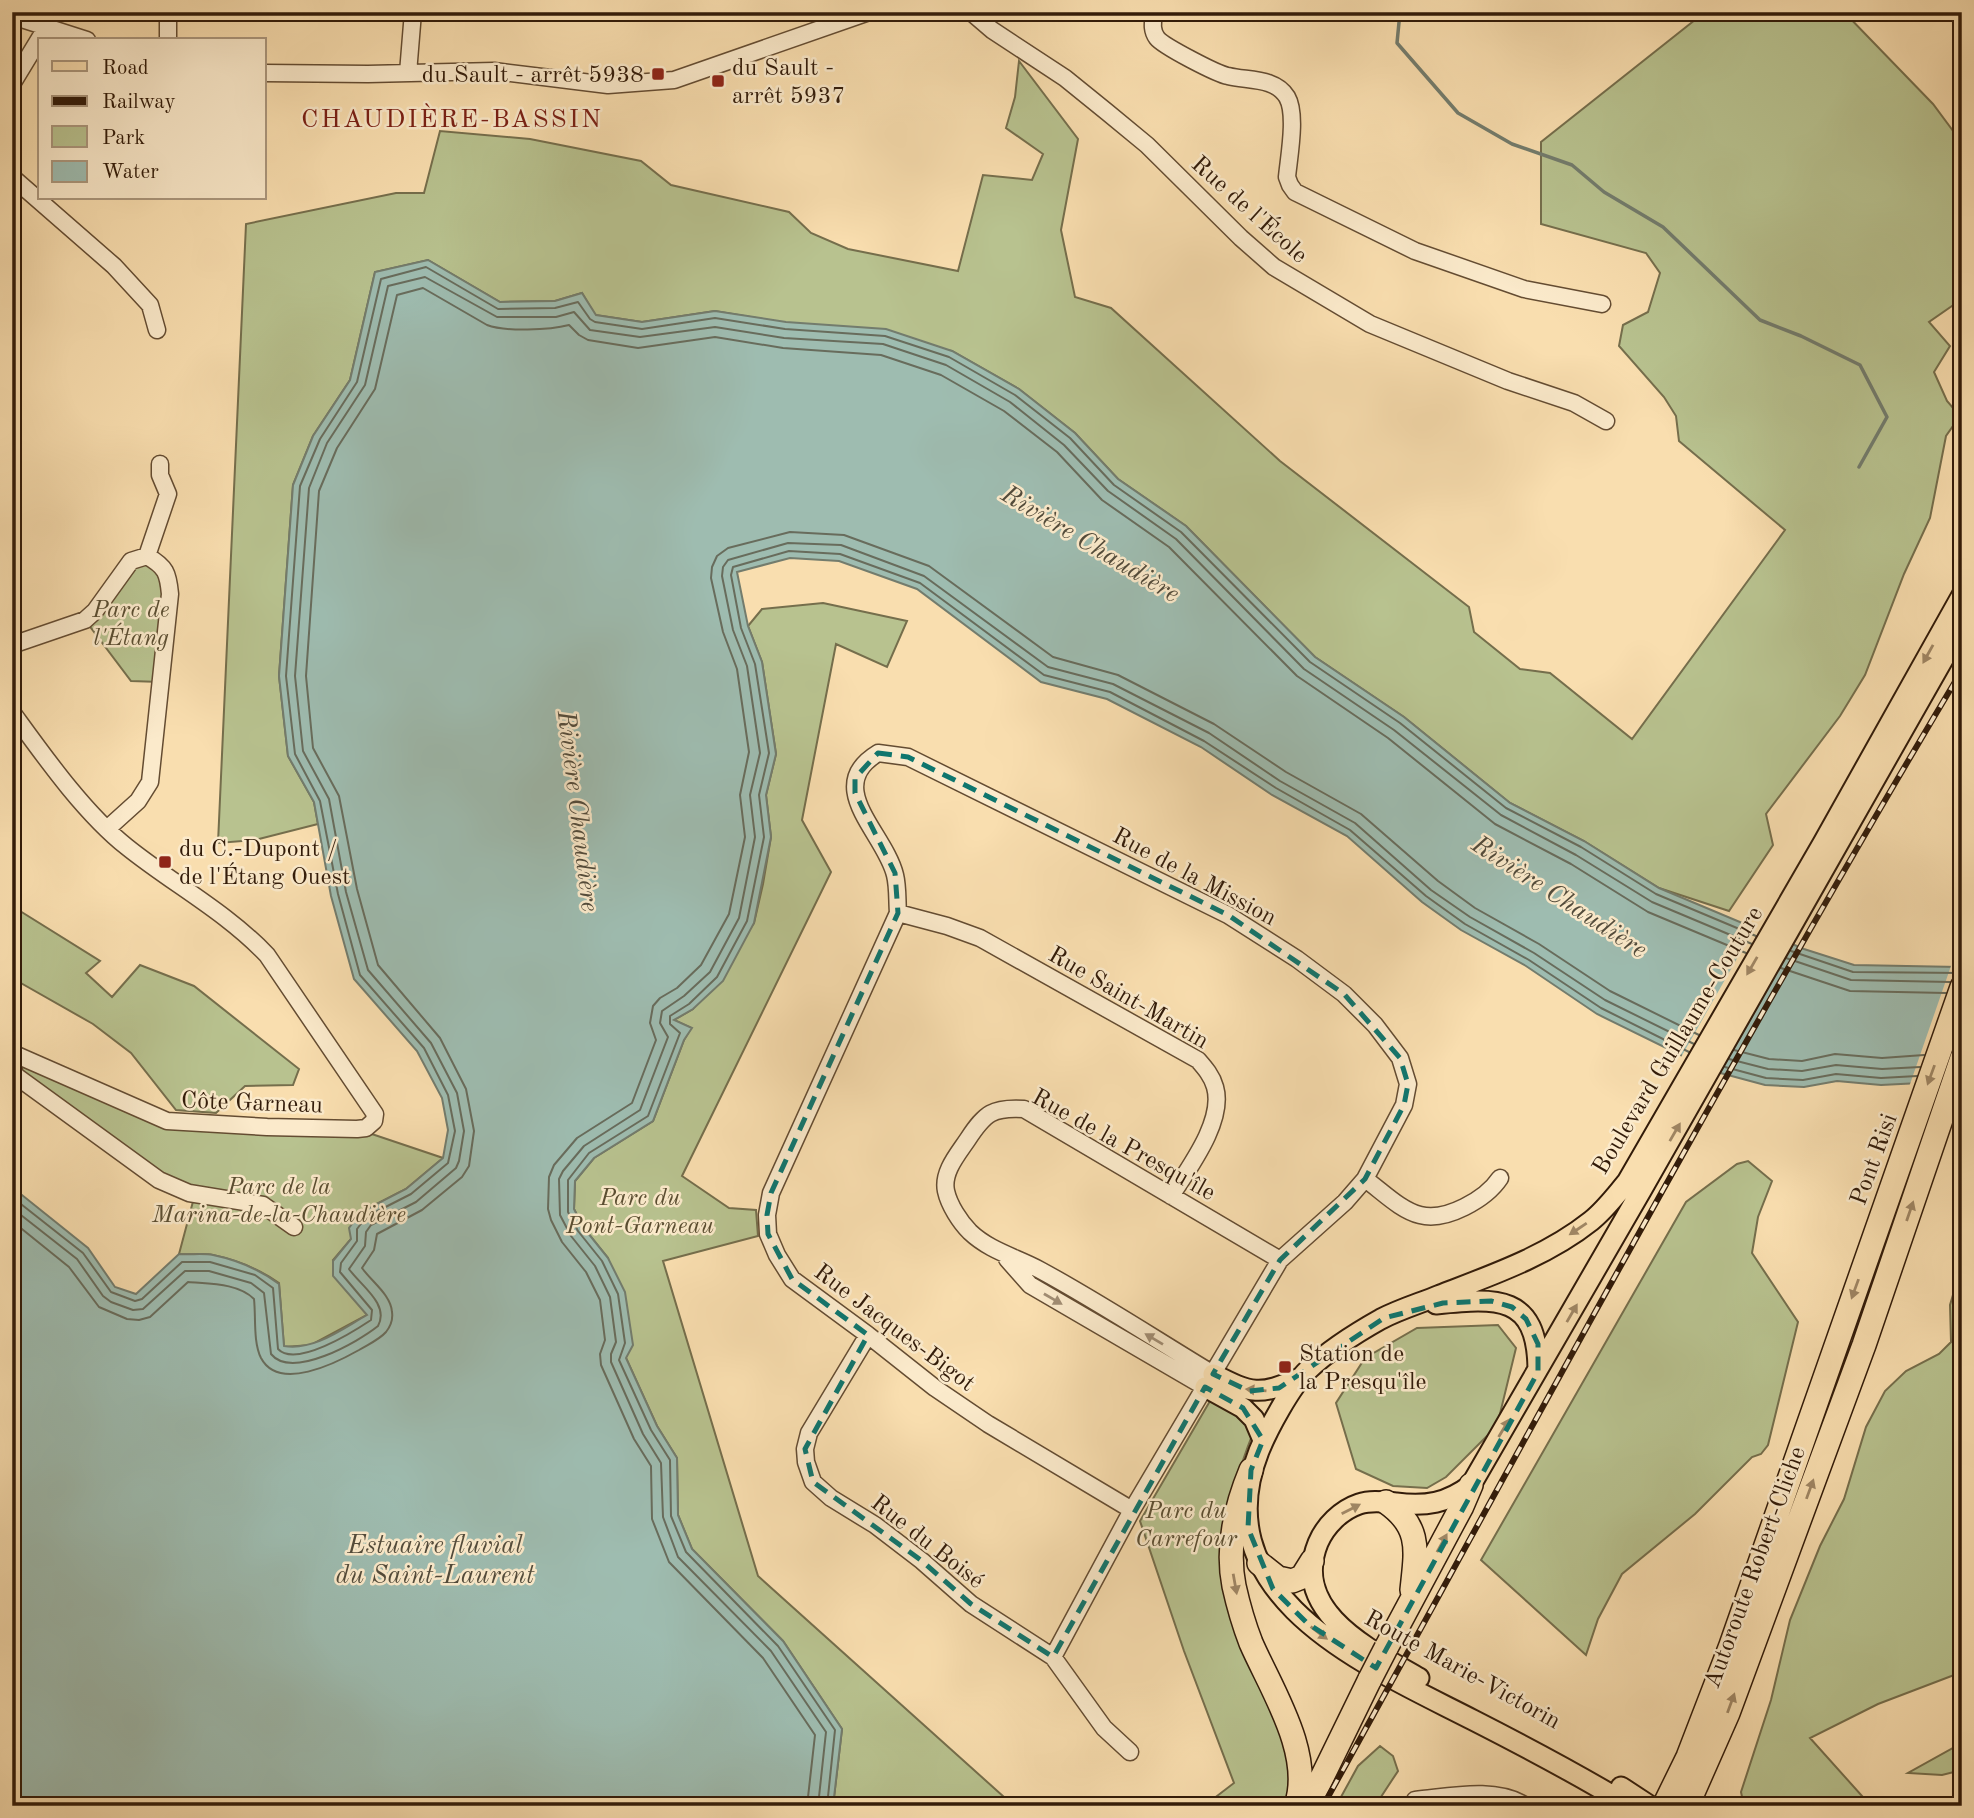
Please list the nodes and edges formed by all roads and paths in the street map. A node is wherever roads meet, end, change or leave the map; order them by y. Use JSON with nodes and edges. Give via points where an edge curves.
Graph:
{"nodes":[{"id":1,"x":168,"y":12,"type":"edge"},
{"id":2,"x":414,"y":12,"type":"edge"},
{"id":3,"x":869,"y":12,"type":"edge"},
{"id":4,"x":971,"y":12,"type":"edge"},
{"id":5,"x":1154,"y":12,"type":"edge"},
{"id":6,"x":12,"y":16,"type":"edge"},
{"id":7,"x":46,"y":28,"type":"junction"},
{"id":8,"x":40,"y":38,"type":"edge"},
{"id":9,"x":81,"y":38,"type":"edge"},
{"id":10,"x":168,"y":38,"type":"edge"},
{"id":11,"x":38,"y":41,"type":"edge"},
{"id":12,"x":266,"y":73,"type":"edge"},
{"id":13,"x":408,"y":74,"type":"junction"},
{"id":14,"x":12,"y":84,"type":"edge"},
{"id":15,"x":12,"y":177,"type":"edge"},
{"id":16,"x":38,"y":200,"type":"edge"},
{"id":17,"x":38,"y":200,"type":"edge"},
{"id":18,"x":1602,"y":304,"type":"dead end"},
{"id":19,"x":157,"y":330,"type":"dead end"},
{"id":20,"x":1606,"y":421,"type":"dead end"},
{"id":21,"x":160,"y":464,"type":"dead end"},
{"id":22,"x":147,"y":556,"type":"junction"},
{"id":23,"x":1962,"y":595,"type":"edge"},
{"id":24,"x":1962,"y":626,"type":"edge"},
{"id":25,"x":12,"y":645,"type":"edge"},
{"id":26,"x":12,"y":712,"type":"edge"},
{"id":27,"x":107,"y":829,"type":"junction"},
{"id":28,"x":1829,"y":847,"type":"junction"},
{"id":29,"x":898,"y":913,"type":"junction"},
{"id":30,"x":1962,"y":987,"type":"edge"},
{"id":31,"x":12,"y":1054,"type":"edge"},
{"id":32,"x":1962,"y":1058,"type":"edge"},
{"id":33,"x":12,"y":1067,"type":"edge"},
{"id":34,"x":1500,"y":1178,"type":"dead end"},
{"id":35,"x":1365,"y":1179,"type":"junction"},
{"id":36,"x":1634,"y":1187,"type":"junction"},
{"id":37,"x":1171,"y":1196,"type":"junction"},
{"id":38,"x":294,"y":1227,"type":"dead end"},
{"id":39,"x":1280,"y":1260,"type":"junction"},
{"id":40,"x":1414,"y":1306,"type":"junction"},
{"id":41,"x":868,"y":1335,"type":"junction"},
{"id":42,"x":1864,"y":1345,"type":"joint"},
{"id":43,"x":1834,"y":1348,"type":"joint"},
{"id":44,"x":1538,"y":1372,"type":"junction"},
{"id":45,"x":1300,"y":1378,"type":"junction"},
{"id":46,"x":1209,"y":1380,"type":"junction"},
{"id":47,"x":1263,"y":1440,"type":"junction"},
{"id":48,"x":1251,"y":1470,"type":"junction"},
{"id":49,"x":1471,"y":1485,"type":"junction"},
{"id":50,"x":1386,"y":1502,"type":"junction"},
{"id":51,"x":1132,"y":1510,"type":"junction"},
{"id":52,"x":1311,"y":1561,"type":"junction"},
{"id":53,"x":1259,"y":1563,"type":"junction"},
{"id":54,"x":1411,"y":1600,"type":"junction"},
{"id":55,"x":1053,"y":1657,"type":"junction"},
{"id":56,"x":1130,"y":1752,"type":"dead end"},
{"id":57,"x":1697,"y":1762,"type":"junction"},
{"id":58,"x":1415,"y":1800,"type":"dead end"},
{"id":59,"x":1296,"y":1806,"type":"edge"},
{"id":60,"x":1308,"y":1806,"type":"edge"},
{"id":61,"x":1526,"y":1806,"type":"edge"},
{"id":62,"x":1630,"y":1806,"type":"edge"},
{"id":63,"x":1650,"y":1806,"type":"edge"},
{"id":64,"x":1664,"y":1806,"type":"edge"},
{"id":65,"x":1687,"y":1806,"type":"edge"}],
"edges":[{"from":1,"to":10,"type":"street"},
{"from":2,"to":13,"type":"street"},
{"from":3,"to":13,"type":"street","via":[[674,80],[608,85],[494,71]]},
{"from":4,"to":20,"type":"street","name":"Rue de l'École","via":[[1107,111],[1274,267],[1370,324],[1574,403]]},
{"from":5,"to":18,"type":"street","via":[[1153,29],[1161,42],[1219,73],[1266,82],[1285,94],[1292,117],[1287,177],[1295,192],[1415,251],[1524,289]]},
{"from":6,"to":7,"type":"street"},
{"from":7,"to":8,"type":"street"},
{"from":7,"to":9,"type":"street"},
{"from":11,"to":14,"type":"street"},
{"from":12,"to":13,"type":"street"},
{"from":15,"to":16,"type":"street"},
{"from":17,"to":19,"type":"street","via":[[114,266],[150,305]]},
{"from":21,"to":22,"type":"street","via":[[168,494]]},
{"from":22,"to":25,"type":"street","via":[[131,561],[85,620]]},
{"from":22,"to":27,"type":"street","via":[[168,576],[170,594],[150,782],[138,801]]},
{"from":23,"to":28,"type":"main road","name":"Boulevard Guillaume-Couture","one_way":true},
{"from":24,"to":28,"type":"main road","name":"Boulevard Guillaume-Couture"},
{"from":26,"to":27,"type":"street"},
{"from":27,"to":31,"type":"street","name":"Côte Garneau","via":[[245,932],[267,955],[375,1114],[374,1121],[357,1129],[167,1121]]},
{"from":28,"to":36,"type":"main road","name":"Boulevard Guillaume-Couture"},
{"from":29,"to":35,"type":"street","name":"Rue de la Mission","via":[[895,873],[855,793],[855,778],[865,761],[878,753],[908,757],[1228,915],[1344,994],[1400,1058],[1408,1084],[1404,1105]]},
{"from":29,"to":37,"type":"street","name":"Rue Saint-Martin","via":[[980,938],[1198,1060],[1209,1073],[1218,1100],[1204,1141]]},
{"from":29,"to":41,"type":"street","name":"Rue Jacques-Bigot","via":[[771,1193],[767,1215],[768,1234],[792,1279]]},
{"from":30,"to":43,"type":"highway","name":"Pont Risi","one_way":true},
{"from":42,"to":32,"type":"highway","name":"Pont Risi","one_way":true},
{"from":33,"to":38,"type":"street","via":[[16,1076],[159,1180],[189,1193],[263,1205]]},
{"from":34,"to":35,"type":"street","via":[[1473,1203],[1422,1216]]},
{"from":35,"to":39,"type":"street","name":"Rue de la Mission"},
{"from":36,"to":40,"type":"main road","name":"Boulevard Guillaume-Couture","one_way":true,"via":[[1542,1252]]},
{"from":44,"to":36,"type":"main road","name":"Boulevard Guillaume-Couture","one_way":true},
{"from":37,"to":39,"type":"street","name":"Rue de la Presqu'île"},
{"from":37,"to":46,"type":"street","name":"Rue de la Presqu'île","via":[[1024,1109],[1000,1108],[978,1122],[947,1171],[945,1189],[970,1232],[1003,1254],[1030,1285]]},
{"from":39,"to":46,"type":"street","name":"Rue de la Mission"},
{"from":40,"to":44,"type":"main road","via":[[1491,1301],[1512,1307],[1534,1331]]},
{"from":40,"to":45,"type":"main road","name":"Boulevard Guillaume-Couture","via":[[1353,1335]]},
{"from":41,"to":51,"type":"street","name":"Rue Jacques-Bigot","via":[[988,1424]]},
{"from":41,"to":55,"type":"street","name":"Rue du Boisé","via":[[809,1433],[804,1450],[813,1482],[903,1546],[971,1604]]},
{"from":57,"to":42,"type":"highway","name":"Autoroute Robert-Cliche","one_way":true},
{"from":43,"to":57,"type":"highway","name":"Autoroute Robert-Cliche","via":[[1730,1648]]},
{"from":49,"to":44,"type":"main road","name":"Boulevard Guillaume-Couture","one_way":true},
{"from":45,"to":46,"type":"main road","one_way":true,"via":[[1266,1392]]},
{"from":45,"to":47,"type":"main road","name":"Boulevard Guillaume-Couture"},
{"from":46,"to":47,"type":"main road","via":[[1254,1419]]},
{"from":46,"to":51,"type":"street","name":"Rue de la Mission"},
{"from":47,"to":48,"type":"main road","name":"Boulevard Guillaume-Couture"},
{"from":48,"to":53,"type":"main road","name":"Route Marie-Victorin","via":[[1248,1528]]},
{"from":48,"to":59,"type":"highway","name":"Boulevard Guillaume-Couture","one_way":true,"via":[[1234,1522],[1234,1584],[1250,1640],[1296,1746],[1300,1776]]},
{"from":49,"to":50,"type":"main road","via":[[1436,1504]]},
{"from":54,"to":49,"type":"highway","name":"Boulevard Guillaume-Couture","one_way":true},
{"from":52,"to":50,"type":"main road","one_way":true,"via":[[1321,1536],[1338,1515],[1358,1504]]},
{"from":50,"to":54,"type":"highway","via":[[1412,1529],[1416,1545]]},
{"from":51,"to":55,"type":"street","name":"Rue de la Mission"},
{"from":52,"to":53,"type":"highway","via":[[1302,1577],[1292,1581],[1278,1578]]},
{"from":52,"to":63,"type":"main road","name":"Route Marie-Victorin","via":[[1312,1582],[1325,1610],[1360,1642],[1576,1759]]},
{"from":53,"to":62,"type":"main road","name":"Route Marie-Victorin","one_way":true,"via":[[1289,1608],[1342,1649]]},
{"from":54,"to":60,"type":"highway","name":"Boulevard Guillaume-Couture","bridge":true},
{"from":55,"to":56,"type":"street","name":"Rue du Boisé","via":[[1104,1728]]},
{"from":57,"to":64,"type":"highway","name":"Autoroute Robert-Cliche"},
{"from":57,"to":65,"type":"highway","name":"Autoroute Robert-Cliche"},
{"from":58,"to":61,"type":"street","via":[[1484,1795]]}]}
